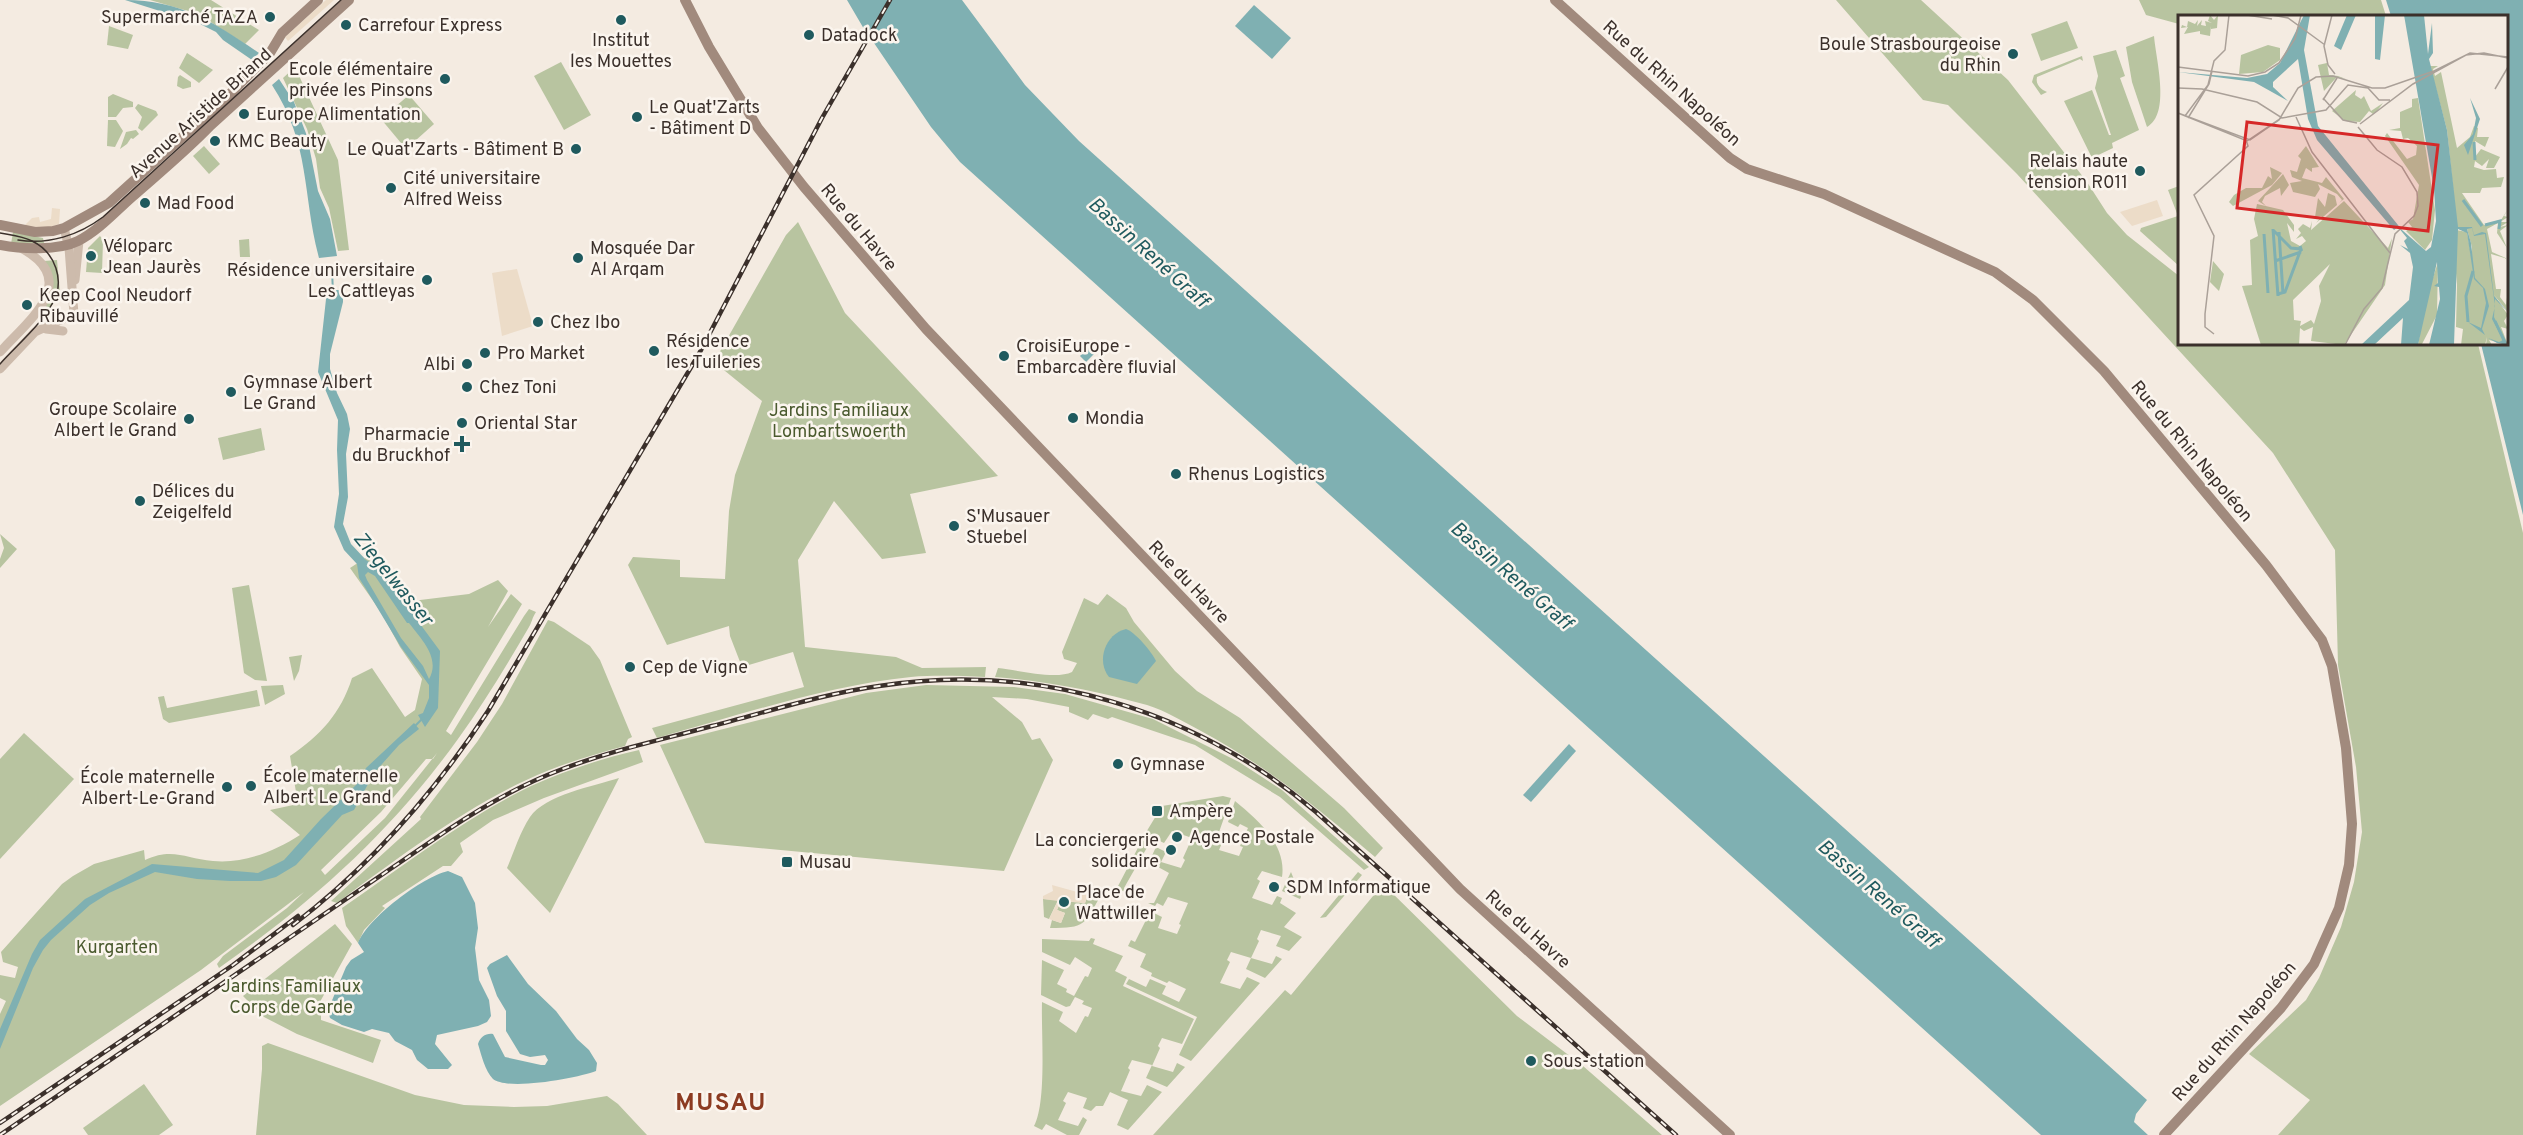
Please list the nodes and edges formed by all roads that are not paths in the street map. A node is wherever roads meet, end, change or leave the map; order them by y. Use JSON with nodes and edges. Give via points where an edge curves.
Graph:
{"nodes":[{"id":1,"x":318,"y":0,"type":"edge"},
{"id":2,"x":349,"y":0,"type":"edge"},
{"id":3,"x":685,"y":0,"type":"edge"},
{"id":4,"x":1555,"y":0,"type":"edge"},
{"id":5,"x":250,"y":73,"type":"junction"},
{"id":6,"x":259,"y":83,"type":"junction"},
{"id":7,"x":0,"y":225,"type":"edge"},
{"id":8,"x":64,"y":228,"type":"junction"},
{"id":9,"x":69,"y":243,"type":"junction"},
{"id":10,"x":0,"y":244,"type":"edge"},
{"id":11,"x":21,"y":248,"type":"junction"},
{"id":12,"x":44,"y":328,"type":"junction"},
{"id":13,"x":63,"y":332,"type":"dead end"},
{"id":14,"x":0,"y":352,"type":"edge"},
{"id":15,"x":0,"y":369,"type":"edge"},
{"id":16,"x":1730,"y":1135,"type":"edge"},
{"id":17,"x":2164,"y":1135,"type":"edge"}],
"edges":[{"from":1,"to":5,"type":"main road","name":"Avenue Aristide Briand","via":[[282,33],[270,53]]},
{"from":2,"to":6,"type":"main road","name":"Avenue Aristide Briand"},
{"from":3,"to":16,"type":"main road","name":"Rue du Havre","via":[[758,128],[926,329],[1446,875]]},
{"from":4,"to":17,"type":"main road","name":"Rue du Rhin Napoléon","via":[[1712,144],[1747,169],[1824,194],[1970,259],[2015,285],[2111,379],[2316,631],[2332,666],[2346,748],[2352,824],[2346,882],[2331,929],[2306,976]]},
{"from":5,"to":6,"type":"main road"},
{"from":5,"to":8,"type":"main road","name":"Avenue Aristide Briand","via":[[109,203]]},
{"from":6,"to":9,"type":"main road","name":"Avenue Aristide Briand","via":[[98,228]]},
{"from":7,"to":8,"type":"main road","via":[[35,232]]},
{"from":8,"to":9,"type":"street"},
{"from":9,"to":11,"type":"main road"},
{"from":9,"to":12,"type":"street","via":[[74,314]]},
{"from":10,"to":11,"type":"main road"},
{"from":11,"to":14,"type":"street","via":[[46,267],[50,287],[42,306]]},
{"from":12,"to":13,"type":"street"},
{"from":12,"to":15,"type":"street","via":[[31,335]]}]}
